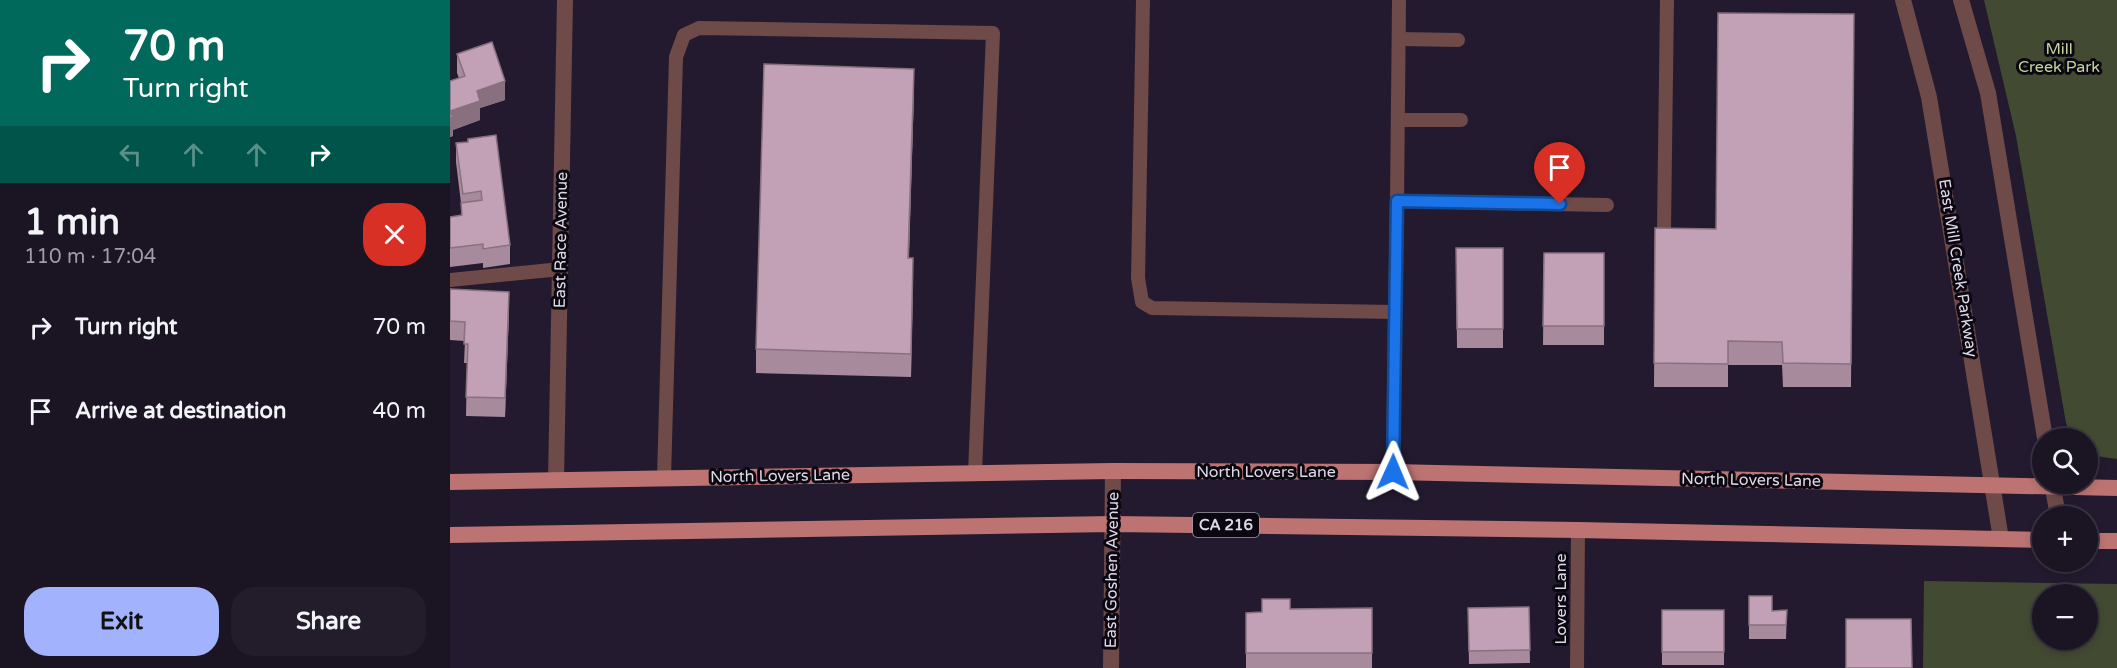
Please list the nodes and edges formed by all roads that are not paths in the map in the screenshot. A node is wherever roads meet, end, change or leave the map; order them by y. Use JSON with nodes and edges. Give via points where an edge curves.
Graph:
{"nodes":[{"id":1,"x":565,"y":0,"type":"edge"},
{"id":2,"x":1143,"y":0,"type":"edge"},
{"id":3,"x":1399,"y":0,"type":"edge"},
{"id":4,"x":1667,"y":0,"type":"edge"},
{"id":5,"x":1903,"y":0,"type":"edge"},
{"id":6,"x":1961,"y":0,"type":"edge"},
{"id":7,"x":1399,"y":39,"type":"junction"},
{"id":8,"x":1458,"y":40,"type":"dead end"},
{"id":9,"x":1398,"y":120,"type":"junction"},
{"id":10,"x":1461,"y":120,"type":"dead end"},
{"id":11,"x":1397,"y":201,"type":"junction"},
{"id":12,"x":1606,"y":205,"type":"dead end"},
{"id":13,"x":1664,"y":228,"type":"edge"},
{"id":14,"x":561,"y":269,"type":"junction"},
{"id":15,"x":450,"y":280,"type":"edge"},
{"id":16,"x":1395,"y":312,"type":"junction"},
{"id":17,"x":2043,"y":428,"type":"edge"},
{"id":18,"x":1113,"y":471,"type":"junction"},
{"id":19,"x":1393,"y":472,"type":"junction"},
{"id":20,"x":975,"y":473,"type":"junction"},
{"id":21,"x":664,"y":477,"type":"junction"},
{"id":22,"x":556,"y":480,"type":"junction"},
{"id":23,"x":450,"y":482,"type":"edge"},
{"id":24,"x":1993,"y":485,"type":"junction"},
{"id":25,"x":2032,"y":485,"type":"edge"},
{"id":26,"x":2098,"y":487,"type":"edge"},
{"id":27,"x":2117,"y":488,"type":"edge"},
{"id":28,"x":1113,"y":524,"type":"junction"},
{"id":29,"x":1578,"y":530,"type":"junction"},
{"id":30,"x":450,"y":535,"type":"edge"},
{"id":31,"x":2001,"y":539,"type":"junction"},
{"id":32,"x":2032,"y":540,"type":"edge"},
{"id":33,"x":2098,"y":541,"type":"edge"},
{"id":34,"x":2117,"y":541,"type":"edge"},
{"id":35,"x":1111,"y":668,"type":"edge"},
{"id":36,"x":1577,"y":668,"type":"edge"}],
"edges":[{"from":1,"to":14,"type":"street","name":"East Race Avenue"},
{"from":2,"to":16,"type":"lane","via":[[1138,278],[1142,302],[1152,308]]},
{"from":3,"to":7,"type":"lane"},
{"from":4,"to":13,"type":"lane"},
{"from":5,"to":24,"type":"street","name":"East Mill Creek Parkway","via":[[1929,97]]},
{"from":6,"to":17,"type":"street","via":[[1988,93]]},
{"from":7,"to":8,"type":"lane"},
{"from":7,"to":9,"type":"lane"},
{"from":9,"to":10,"type":"lane"},
{"from":9,"to":11,"type":"lane"},
{"from":11,"to":12,"type":"lane"},
{"from":11,"to":16,"type":"lane"},
{"from":14,"to":15,"type":"lane"},
{"from":14,"to":22,"type":"street","name":"East Race Avenue"},
{"from":16,"to":19,"type":"lane"},
{"from":18,"to":19,"type":"main road","name":"North Lovers Lane"},
{"from":18,"to":20,"type":"main road","name":"North Lovers Lane"},
{"from":18,"to":28,"type":"street","name":"East Goshen Avenue"},
{"from":19,"to":24,"type":"main road","name":"North Lovers Lane"},
{"from":20,"to":21,"type":"main road","name":"North Lovers Lane"},
{"from":20,"to":21,"type":"lane","via":[[993,33],[699,28],[684,35],[675,57]]},
{"from":21,"to":22,"type":"main road","name":"North Lovers Lane"},
{"from":22,"to":23,"type":"main road","name":"North Lovers Lane"},
{"from":24,"to":25,"type":"main road","name":"North Lovers Lane"},
{"from":24,"to":31,"type":"street","name":"East Mill Creek Parkway"},
{"from":26,"to":27,"type":"main road","name":"North Lovers Lane"},
{"from":28,"to":29,"type":"main road","number":"CA 216"},
{"from":28,"to":30,"type":"main road","number":"CA 216"},
{"from":28,"to":35,"type":"street","name":"East Goshen Avenue"},
{"from":29,"to":31,"type":"main road","number":"CA 216"},
{"from":29,"to":36,"type":"lane","name":"Lovers Lane"},
{"from":31,"to":32,"type":"main road","number":"CA 216"},
{"from":33,"to":34,"type":"main road"}]}
